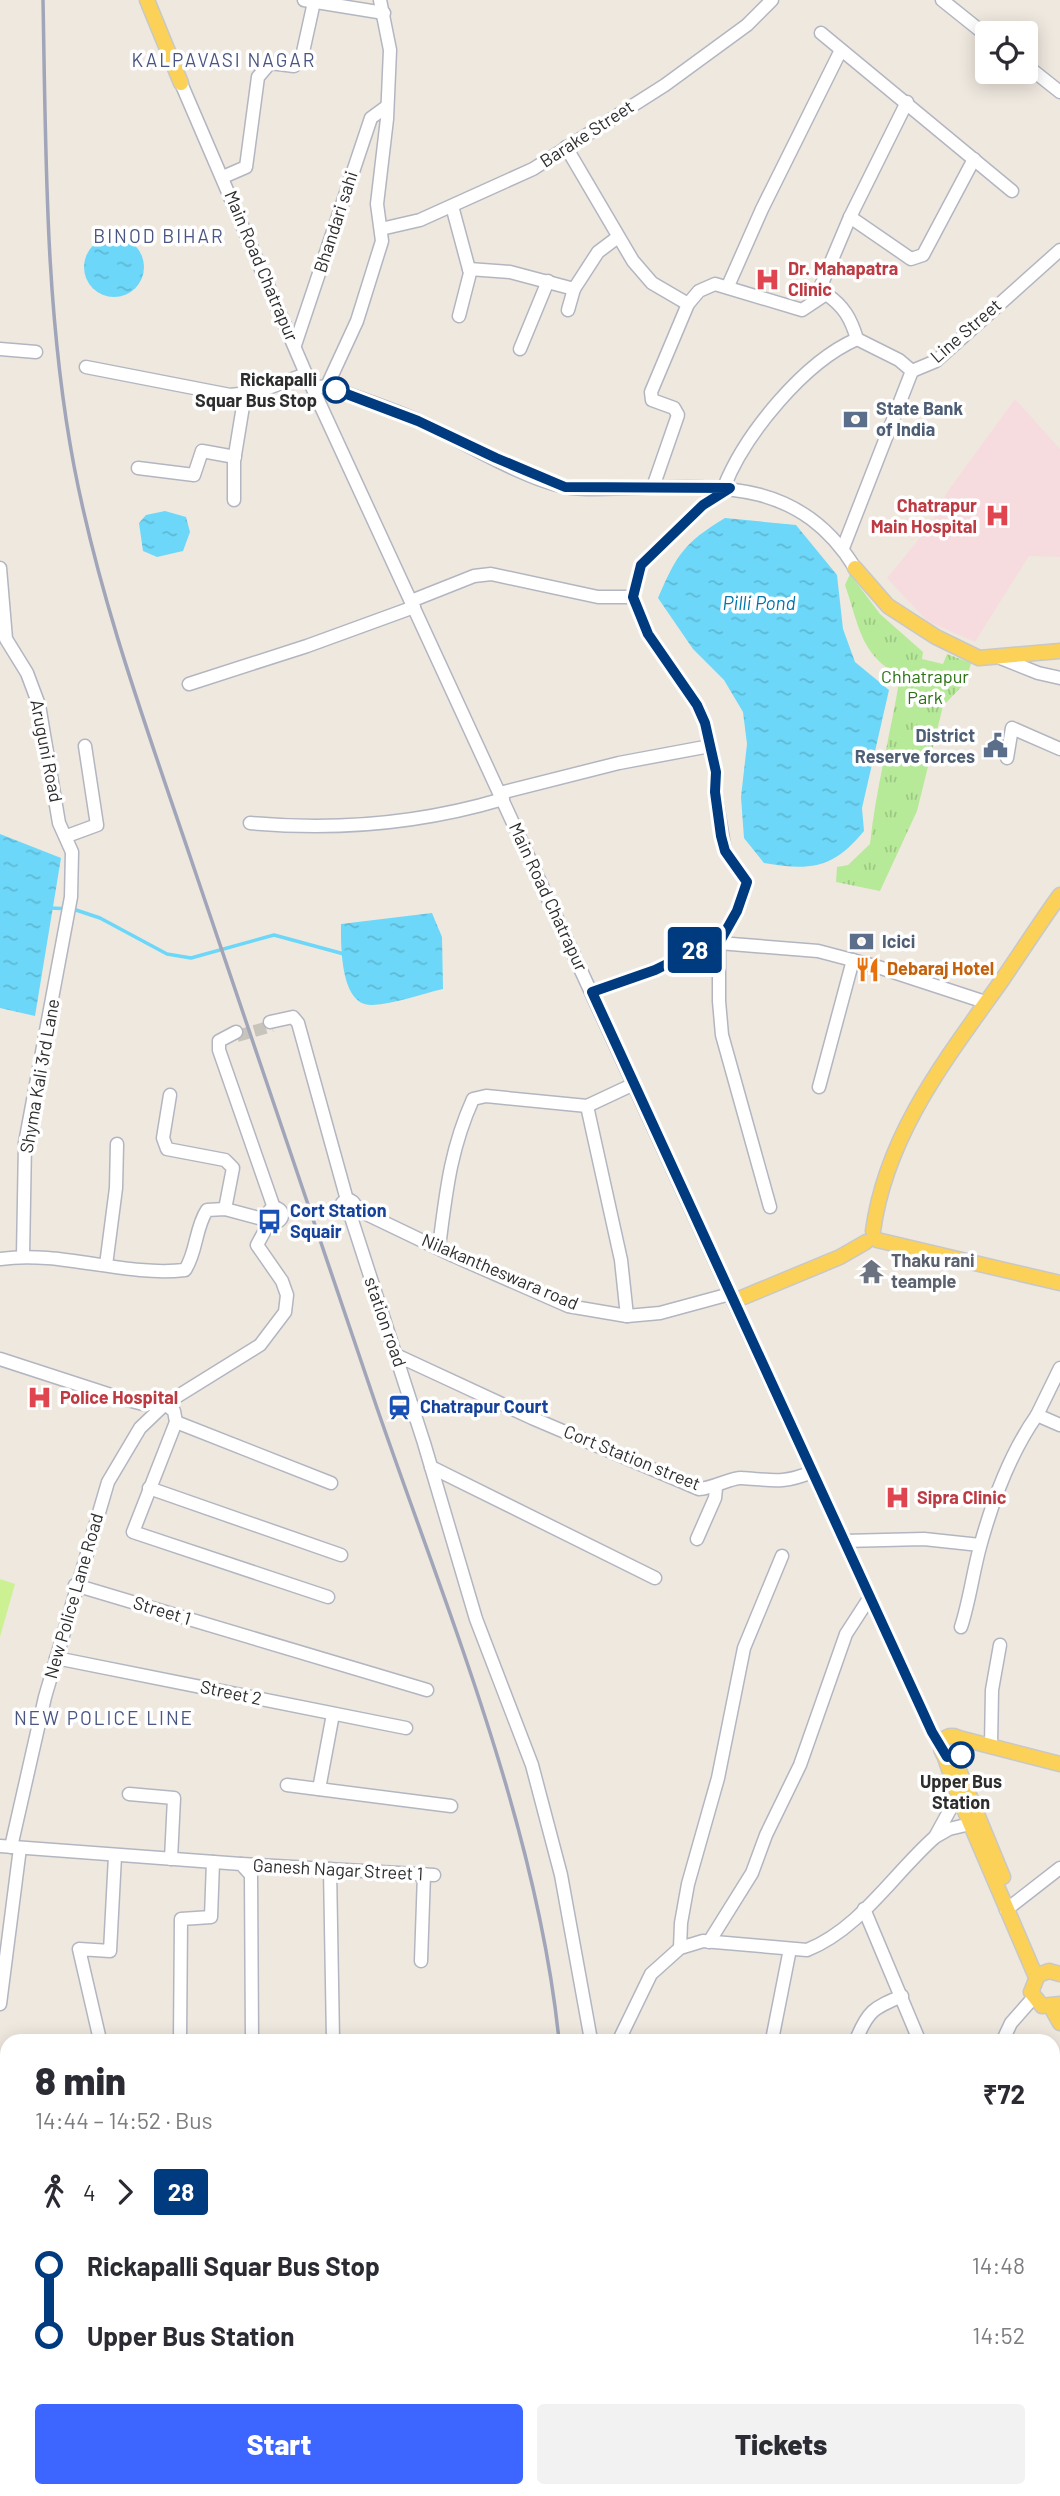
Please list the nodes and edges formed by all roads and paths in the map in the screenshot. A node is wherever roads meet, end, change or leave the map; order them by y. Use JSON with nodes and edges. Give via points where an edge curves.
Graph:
{"nodes":[{"id":1,"x":147,"y":0,"type":"edge"},
{"id":2,"x":772,"y":0,"type":"edge"},
{"id":3,"x":942,"y":0,"type":"edge"},
{"id":4,"x":309,"y":1,"type":"edge"},
{"id":5,"x":382,"y":6,"type":"edge"},
{"id":6,"x":975,"y":26,"type":"edge"},
{"id":7,"x":821,"y":33,"type":"dead end"},
{"id":8,"x":841,"y":50,"type":"junction"},
{"id":9,"x":1038,"y":75,"type":"edge"},
{"id":10,"x":181,"y":83,"type":"joint"},
{"id":11,"x":1060,"y":92,"type":"edge"},
{"id":12,"x":907,"y":102,"type":"junction"},
{"id":13,"x":386,"y":107,"type":"junction"},
{"id":14,"x":566,"y":148,"type":"junction"},
{"id":15,"x":974,"y":159,"type":"junction"},
{"id":16,"x":223,"y":177,"type":"junction"},
{"id":17,"x":1012,"y":191,"type":"dead end"},
{"id":18,"x":453,"y":206,"type":"junction"},
{"id":19,"x":850,"y":217,"type":"junction"},
{"id":20,"x":381,"y":229,"type":"junction"},
{"id":21,"x":618,"y":237,"type":"junction"},
{"id":22,"x":1060,"y":250,"type":"edge"},
{"id":23,"x":470,"y":269,"type":"junction"},
{"id":24,"x":548,"y":281,"type":"junction"},
{"id":25,"x":728,"y":286,"type":"junction"},
{"id":26,"x":574,"y":289,"type":"junction"},
{"id":27,"x":815,"y":300,"type":"junction"},
{"id":28,"x":688,"y":304,"type":"junction"},
{"id":29,"x":568,"y":310,"type":"dead end"},
{"id":30,"x":459,"y":316,"type":"dead end"},
{"id":31,"x":856,"y":339,"type":"junction"},
{"id":32,"x":295,"y":345,"type":"junction"},
{"id":33,"x":0,"y":349,"type":"edge"},
{"id":34,"x":520,"y":349,"type":"dead end"},
{"id":35,"x":36,"y":352,"type":"dead end"},
{"id":36,"x":86,"y":367,"type":"dead end"},
{"id":37,"x":912,"y":371,"type":"junction"},
{"id":38,"x":306,"y":374,"type":"junction"},
{"id":39,"x":320,"y":387,"type":"junction"},
{"id":40,"x":245,"y":394,"type":"junction"},
{"id":41,"x":235,"y":457,"type":"junction"},
{"id":42,"x":138,"y":468,"type":"dead end"},
{"id":43,"x":653,"y":487,"type":"junction"},
{"id":44,"x":724,"y":487,"type":"junction"},
{"id":45,"x":234,"y":500,"type":"dead end"},
{"id":46,"x":843,"y":548,"type":"junction"},
{"id":47,"x":0,"y":568,"type":"edge"},
{"id":48,"x":855,"y":568,"type":"joint"},
{"id":49,"x":633,"y":597,"type":"junction"},
{"id":50,"x":412,"y":604,"type":"junction"},
{"id":51,"x":3,"y":639,"type":"edge"},
{"id":52,"x":1060,"y":650,"type":"edge"},
{"id":53,"x":998,"y":657,"type":"junction"},
{"id":54,"x":1060,"y":678,"type":"edge"},
{"id":55,"x":189,"y":684,"type":"dead end"},
{"id":56,"x":85,"y":746,"type":"dead end"},
{"id":57,"x":710,"y":746,"type":"junction"},
{"id":58,"x":1060,"y":749,"type":"edge"},
{"id":59,"x":1007,"y":758,"type":"dead end"},
{"id":60,"x":501,"y":796,"type":"junction"},
{"id":61,"x":250,"y":823,"type":"dead end"},
{"id":62,"x":68,"y":836,"type":"junction"},
{"id":63,"x":1060,"y":895,"type":"edge"},
{"id":64,"x":71,"y":897,"type":"joint"},
{"id":65,"x":719,"y":943,"type":"junction"},
{"id":66,"x":853,"y":960,"type":"junction"},
{"id":67,"x":592,"y":992,"type":"junction"},
{"id":68,"x":985,"y":1002,"type":"junction"},
{"id":69,"x":271,"y":1024,"type":"tunnel mouth"},
{"id":70,"x":237,"y":1034,"type":"tunnel mouth"},
{"id":71,"x":634,"y":1084,"type":"junction"},
{"id":72,"x":820,"y":1087,"type":"dead end"},
{"id":73,"x":170,"y":1095,"type":"dead end"},
{"id":74,"x":587,"y":1105,"type":"junction"},
{"id":75,"x":117,"y":1144,"type":"dead end"},
{"id":76,"x":349,"y":1206,"type":"junction"},
{"id":77,"x":771,"y":1207,"type":"dead end"},
{"id":78,"x":225,"y":1209,"type":"junction"},
{"id":79,"x":274,"y":1213,"type":"junction"},
{"id":80,"x":872,"y":1238,"type":"junction"},
{"id":81,"x":439,"y":1247,"type":"junction"},
{"id":82,"x":23,"y":1256,"type":"junction"},
{"id":83,"x":0,"y":1259,"type":"edge"},
{"id":84,"x":106,"y":1265,"type":"junction"},
{"id":85,"x":1060,"y":1283,"type":"edge"},
{"id":86,"x":732,"y":1298,"type":"junction"},
{"id":87,"x":627,"y":1316,"type":"junction"},
{"id":88,"x":396,"y":1355,"type":"junction"},
{"id":89,"x":0,"y":1359,"type":"edge"},
{"id":90,"x":1060,"y":1368,"type":"edge"},
{"id":91,"x":165,"y":1404,"type":"junction"},
{"id":92,"x":1037,"y":1415,"type":"junction"},
{"id":93,"x":176,"y":1422,"type":"junction"},
{"id":94,"x":1060,"y":1424,"type":"edge"},
{"id":95,"x":431,"y":1466,"type":"junction"},
{"id":96,"x":812,"y":1472,"type":"junction"},
{"id":97,"x":331,"y":1483,"type":"dead end"},
{"id":98,"x":149,"y":1488,"type":"junction"},
{"id":99,"x":716,"y":1488,"type":"junction"},
{"id":100,"x":697,"y":1539,"type":"dead end"},
{"id":101,"x":844,"y":1541,"type":"junction"},
{"id":102,"x":980,"y":1545,"type":"junction"},
{"id":103,"x":341,"y":1555,"type":"dead end"},
{"id":104,"x":782,"y":1556,"type":"dead end"},
{"id":105,"x":655,"y":1578,"type":"dead end"},
{"id":106,"x":75,"y":1585,"type":"junction"},
{"id":107,"x":328,"y":1597,"type":"dead end"},
{"id":108,"x":870,"y":1597,"type":"junction"},
{"id":109,"x":961,"y":1627,"type":"dead end"},
{"id":110,"x":1000,"y":1645,"type":"dead end"},
{"id":111,"x":56,"y":1658,"type":"junction"},
{"id":112,"x":427,"y":1690,"type":"dead end"},
{"id":113,"x":332,"y":1714,"type":"junction"},
{"id":114,"x":406,"y":1728,"type":"dead end"},
{"id":115,"x":961,"y":1742,"type":"junction"},
{"id":116,"x":991,"y":1746,"type":"junction"},
{"id":117,"x":947,"y":1752,"type":"junction"},
{"id":118,"x":1060,"y":1763,"type":"edge"},
{"id":119,"x":1060,"y":1771,"type":"edge"},
{"id":120,"x":287,"y":1785,"type":"dead end"},
{"id":121,"x":319,"y":1789,"type":"junction"},
{"id":122,"x":128,"y":1794,"type":"dead end"},
{"id":123,"x":958,"y":1795,"type":"junction"},
{"id":124,"x":451,"y":1806,"type":"dead end"},
{"id":125,"x":970,"y":1824,"type":"junction"},
{"id":126,"x":935,"y":1837,"type":"junction"},
{"id":127,"x":10,"y":1847,"type":"edge"},
{"id":128,"x":115,"y":1856,"type":"junction"},
{"id":129,"x":171,"y":1859,"type":"junction"},
{"id":130,"x":213,"y":1862,"type":"junction"},
{"id":131,"x":242,"y":1864,"type":"junction"},
{"id":132,"x":1060,"y":1868,"type":"edge"},
{"id":133,"x":330,"y":1869,"type":"junction"},
{"id":134,"x":1010,"y":1907,"type":"junction"},
{"id":135,"x":864,"y":1909,"type":"junction"},
{"id":136,"x":5,"y":1925,"type":"edge"},
{"id":137,"x":709,"y":1942,"type":"junction"},
{"id":138,"x":680,"y":1948,"type":"junction"},
{"id":139,"x":790,"y":1949,"type":"junction"},
{"id":140,"x":422,"y":1961,"type":"dead end"},
{"id":141,"x":1040,"y":1974,"type":"junction"},
{"id":142,"x":1060,"y":1974,"type":"edge"},
{"id":143,"x":902,"y":1996,"type":"junction"},
{"id":144,"x":1033,"y":1998,"type":"junction"},
{"id":145,"x":0,"y":2004,"type":"edge"},
{"id":146,"x":1055,"y":2006,"type":"edge"},
{"id":147,"x":1060,"y":2023,"type":"edge"},
{"id":148,"x":99,"y":2034,"type":"edge"},
{"id":149,"x":180,"y":2034,"type":"edge"},
{"id":150,"x":251,"y":2034,"type":"edge"},
{"id":151,"x":333,"y":2034,"type":"edge"},
{"id":152,"x":590,"y":2034,"type":"edge"},
{"id":153,"x":621,"y":2034,"type":"edge"},
{"id":154,"x":773,"y":2034,"type":"edge"},
{"id":155,"x":859,"y":2034,"type":"edge"},
{"id":156,"x":917,"y":2034,"type":"edge"},
{"id":157,"x":1006,"y":2034,"type":"edge"}],
"edges":[{"from":1,"to":10,"type":"main road"},
{"from":2,"to":14,"type":"street","name":"Barake Street","via":[[747,25],[665,85]]},
{"from":3,"to":6,"type":"street"},
{"from":4,"to":5,"type":"street"},
{"from":4,"to":16,"type":"street","via":[[301,61],[294,66],[270,63],[258,77],[246,167]]},
{"from":5,"to":13,"type":"street","via":[[390,50]]},
{"from":7,"to":8,"type":"street"},
{"from":8,"to":12,"type":"street"},
{"from":8,"to":25,"type":"street"},
{"from":9,"to":11,"type":"street"},
{"from":10,"to":16,"type":"street","name":"Main Road Chatrapur"},
{"from":12,"to":15,"type":"street"},
{"from":12,"to":19,"type":"street"},
{"from":13,"to":20,"type":"street","via":[[377,204]]},
{"from":13,"to":32,"type":"street","name":"Bhandari sahi","via":[[370,118]]},
{"from":14,"to":18,"type":"street","name":"Barake Street","via":[[533,169]]},
{"from":14,"to":21,"type":"street"},
{"from":15,"to":17,"type":"street"},
{"from":15,"to":19,"type":"street","via":[[923,255],[911,259]]},
{"from":16,"to":32,"type":"street","name":"Main Road Chatrapur"},
{"from":18,"to":20,"type":"street","name":"Barake Street"},
{"from":18,"to":23,"type":"street"},
{"from":19,"to":27,"type":"street"},
{"from":20,"to":39,"type":"street","via":[[382,241],[357,321]]},
{"from":21,"to":26,"type":"street","via":[[598,252]]},
{"from":21,"to":28,"type":"street","via":[[652,283]]},
{"from":22,"to":37,"type":"street","name":"Line Street","via":[[936,361]]},
{"from":23,"to":24,"type":"street"},
{"from":23,"to":30,"type":"street"},
{"from":24,"to":26,"type":"street"},
{"from":24,"to":34,"type":"street"},
{"from":25,"to":27,"type":"street","via":[[802,310]]},
{"from":25,"to":28,"type":"street","via":[[715,284],[699,291]]},
{"from":26,"to":29,"type":"street"},
{"from":27,"to":31,"type":"street","via":[[826,294],[839,302]]},
{"from":28,"to":43,"type":"street","via":[[651,392],[652,400],[674,408],[678,415]]},
{"from":31,"to":37,"type":"street","name":"Line Street"},
{"from":31,"to":44,"type":"street","via":[[788,390],[741,454]]},
{"from":32,"to":38,"type":"street","name":"Main Road Chatrapur"},
{"from":33,"to":35,"type":"street"},
{"from":36,"to":40,"type":"street","via":[[230,396]]},
{"from":37,"to":46,"type":"street"},
{"from":38,"to":39,"type":"street","name":"Main Road Chatrapur"},
{"from":38,"to":40,"type":"street"},
{"from":39,"to":43,"type":"street","via":[[418,421],[565,487]]},
{"from":39,"to":50,"type":"street","name":"Main Road Chatrapur"},
{"from":40,"to":41,"type":"street"},
{"from":41,"to":42,"type":"street","via":[[202,451],[194,475]]},
{"from":41,"to":45,"type":"street"},
{"from":43,"to":44,"type":"street"},
{"from":44,"to":46,"type":"street","via":[[781,501],[814,519]]},
{"from":44,"to":49,"type":"street","via":[[641,565]]},
{"from":46,"to":48,"type":"street"},
{"from":47,"to":51,"type":"street","name":"Aruguni Road"},
{"from":48,"to":53,"type":"main road","via":[[888,606],[936,637],[979,658]]},
{"from":49,"to":50,"type":"street","via":[[598,597],[491,574],[474,576]]},
{"from":49,"to":57,"type":"street","via":[[648,634],[697,705]]},
{"from":50,"to":55,"type":"street","via":[[307,646]]},
{"from":50,"to":60,"type":"street","name":"Main Road Chatrapur"},
{"from":51,"to":62,"type":"street","name":"Aruguni Road","via":[[27,673],[39,705],[59,823]]},
{"from":52,"to":53,"type":"main road"},
{"from":53,"to":54,"type":"street"},
{"from":56,"to":62,"type":"street","via":[[97,825]]},
{"from":57,"to":60,"type":"street","via":[[619,763]]},
{"from":57,"to":65,"type":"street","via":[[723,843],[747,882]]},
{"from":58,"to":59,"type":"street","via":[[1012,729]]},
{"from":60,"to":61,"type":"street","via":[[461,812],[365,826]]},
{"from":60,"to":67,"type":"street","name":"Main Road Chatrapur"},
{"from":62,"to":64,"type":"street","name":"Aruguni Road"},
{"from":63,"to":68,"type":"main road"},
{"from":64,"to":82,"type":"street","name":"Shyma Kali 3rd Lane","via":[[25,1143]]},
{"from":65,"to":66,"type":"street","via":[[818,951]]},
{"from":65,"to":67,"type":"street"},
{"from":65,"to":77,"type":"street","via":[[722,1035]]},
{"from":66,"to":68,"type":"street"},
{"from":66,"to":72,"type":"street"},
{"from":67,"to":71,"type":"street","name":"Main Road Chatrapur"},
{"from":68,"to":80,"type":"main road","via":[[934,1074],[911,1118],[876,1209]]},
{"from":69,"to":76,"type":"street","name":"station road","via":[[293,1024]]},
{"from":70,"to":79,"type":"street","via":[[223,1036],[219,1050]]},
{"from":71,"to":74,"type":"street"},
{"from":71,"to":86,"type":"street","name":"Main Road Chatrapur"},
{"from":73,"to":78,"type":"street","via":[[163,1138],[167,1149],[225,1160],[233,1168]]},
{"from":74,"to":81,"type":"street","via":[[486,1096],[473,1099],[446,1180]]},
{"from":74,"to":87,"type":"street","via":[[621,1260]]},
{"from":75,"to":84,"type":"street"},
{"from":76,"to":81,"type":"street","name":"Nilakantheswara road"},
{"from":76,"to":88,"type":"street","name":"station road"},
{"from":78,"to":79,"type":"street"},
{"from":78,"to":84,"type":"street","via":[[207,1210],[203,1216],[185,1270]]},
{"from":79,"to":91,"type":"street","name":"New Police Lane Road","via":[[257,1245],[282,1281],[287,1295],[285,1312],[260,1345]]},
{"from":80,"to":85,"type":"main road"},
{"from":80,"to":86,"type":"main road","via":[[840,1256]]},
{"from":81,"to":87,"type":"street","name":"Nilakantheswara road","via":[[568,1306]]},
{"from":82,"to":83,"type":"street"},
{"from":82,"to":84,"type":"street"},
{"from":86,"to":87,"type":"street","name":"Nilakantheswara road"},
{"from":86,"to":96,"type":"street","name":"Main Road Chatrapur"},
{"from":88,"to":95,"type":"street","name":"station road"},
{"from":88,"to":99,"type":"street","name":"Cort Station street","via":[[699,1489]]},
{"from":89,"to":91,"type":"street","via":[[142,1404]]},
{"from":90,"to":92,"type":"street"},
{"from":91,"to":93,"type":"street","via":[[174,1411]]},
{"from":91,"to":106,"type":"street","name":"New Police Lane Road","via":[[140,1428],[108,1482]]},
{"from":92,"to":94,"type":"street"},
{"from":92,"to":102,"type":"street","via":[[1000,1489]]},
{"from":93,"to":97,"type":"street"},
{"from":93,"to":98,"type":"street"},
{"from":95,"to":105,"type":"street"},
{"from":95,"to":152,"type":"street","name":"station road","via":[[476,1619],[532,1765],[561,1875]]},
{"from":96,"to":99,"type":"street","via":[[772,1483],[740,1478]]},
{"from":96,"to":101,"type":"street","name":"Main Road Chatrapur"},
{"from":98,"to":103,"type":"street"},
{"from":98,"to":107,"type":"street","via":[[133,1532]]},
{"from":99,"to":100,"type":"street"},
{"from":101,"to":102,"type":"street","via":[[924,1539]]},
{"from":101,"to":108,"type":"street","name":"Main Road Chatrapur"},
{"from":102,"to":109,"type":"street"},
{"from":104,"to":138,"type":"street","via":[[744,1648],[718,1777],[688,1884]]},
{"from":106,"to":111,"type":"street","name":"New Police Lane Road"},
{"from":106,"to":112,"type":"street","name":"Street 1"},
{"from":108,"to":117,"type":"street","name":"Main Road Chatrapur","via":[[932,1732]]},
{"from":108,"to":137,"type":"street","via":[[846,1634],[800,1765],[752,1873]]},
{"from":110,"to":116,"type":"street","via":[[992,1690]]},
{"from":111,"to":113,"type":"street","name":"Street 2"},
{"from":111,"to":127,"type":"street","name":"New Police Lane Road"},
{"from":113,"to":114,"type":"street","name":"Street 2"},
{"from":113,"to":121,"type":"street"},
{"from":115,"to":116,"type":"main road"},
{"from":115,"to":117,"type":"main road","via":[[961,1755]]},
{"from":115,"to":117,"type":"main road","via":[[949,1737]]},
{"from":115,"to":119,"type":"main road"},
{"from":116,"to":118,"type":"main road"},
{"from":117,"to":123,"type":"main road"},
{"from":117,"to":134,"type":"main road"},
{"from":120,"to":121,"type":"street"},
{"from":121,"to":124,"type":"street"},
{"from":122,"to":129,"type":"street","via":[[174,1798]]},
{"from":123,"to":125,"type":"main road"},
{"from":123,"to":126,"type":"street"},
{"from":125,"to":126,"type":"street"},
{"from":125,"to":134,"type":"main road"},
{"from":126,"to":135,"type":"street"},
{"from":127,"to":128,"type":"street","name":"Ganesh Nagar Street 1"},
{"from":127,"to":136,"type":"street","name":"New Police Lane Road"},
{"from":128,"to":129,"type":"street","name":"Ganesh Nagar Street 1"},
{"from":128,"to":148,"type":"street","via":[[110,1951],[79,1949]]},
{"from":129,"to":130,"type":"street","name":"Ganesh Nagar Street 1"},
{"from":130,"to":131,"type":"street","name":"Ganesh Nagar Street 1"},
{"from":130,"to":149,"type":"street","via":[[211,1917],[181,1919]]},
{"from":131,"to":133,"type":"street","name":"Ganesh Nagar Street 1"},
{"from":131,"to":150,"type":"street","via":[[251,1875]]},
{"from":132,"to":134,"type":"street"},
{"from":133,"to":140,"type":"street","name":"Ganesh Nagar Street 1","via":[[429,1875]]},
{"from":133,"to":151,"type":"street"},
{"from":134,"to":141,"type":"main road"},
{"from":135,"to":139,"type":"street","via":[[822,1944],[807,1950]]},
{"from":135,"to":143,"type":"street"},
{"from":136,"to":145,"type":"street","name":"New Police Lane Road"},
{"from":137,"to":138,"type":"street"},
{"from":137,"to":139,"type":"street"},
{"from":138,"to":153,"type":"street","via":[[651,1974]]},
{"from":139,"to":154,"type":"street"},
{"from":141,"to":142,"type":"main road"},
{"from":141,"to":144,"type":"main road","via":[[1031,1985]]},
{"from":143,"to":155,"type":"street","via":[[875,2007]]},
{"from":143,"to":156,"type":"street"},
{"from":144,"to":146,"type":"main road","via":[[1042,2006]]},
{"from":144,"to":157,"type":"street"},
{"from":146,"to":147,"type":"main road"}]}
